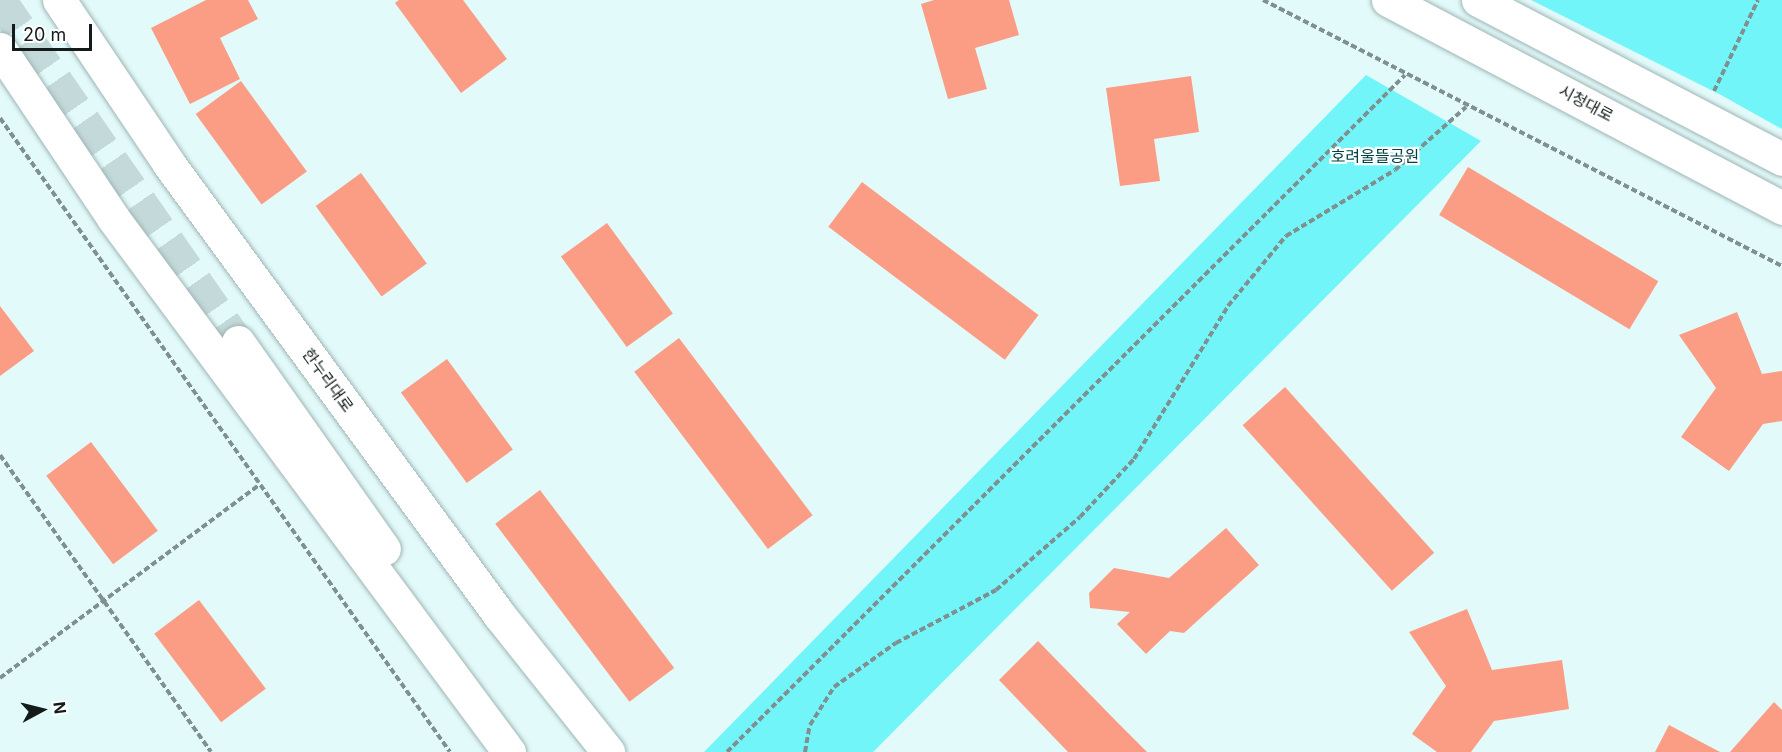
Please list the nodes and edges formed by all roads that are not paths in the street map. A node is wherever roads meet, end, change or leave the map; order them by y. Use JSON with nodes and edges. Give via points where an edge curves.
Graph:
{"nodes":[{"id":1,"x":59,"y":0,"type":"edge"},
{"id":2,"x":1388,"y":0,"type":"edge"},
{"id":3,"x":1478,"y":0,"type":"edge"},
{"id":4,"x":0,"y":49,"type":"edge"},
{"id":5,"x":1782,"y":159,"type":"edge"},
{"id":6,"x":1782,"y":208,"type":"edge"},
{"id":7,"x":238,"y":342,"type":"tunnel mouth"},
{"id":8,"x":509,"y":752,"type":"edge"},
{"id":9,"x":528,"y":752,"type":"edge"},
{"id":10,"x":608,"y":752,"type":"edge"}],
"edges":[{"from":1,"to":10,"type":"street","name":"한누리대로","via":[[169,164],[501,616]]},
{"from":2,"to":6,"type":"street","name":"시청대로"},
{"from":3,"to":5,"type":"street"},
{"from":4,"to":8,"type":"street","via":[[113,218]]},
{"from":7,"to":9,"type":"street"}]}
